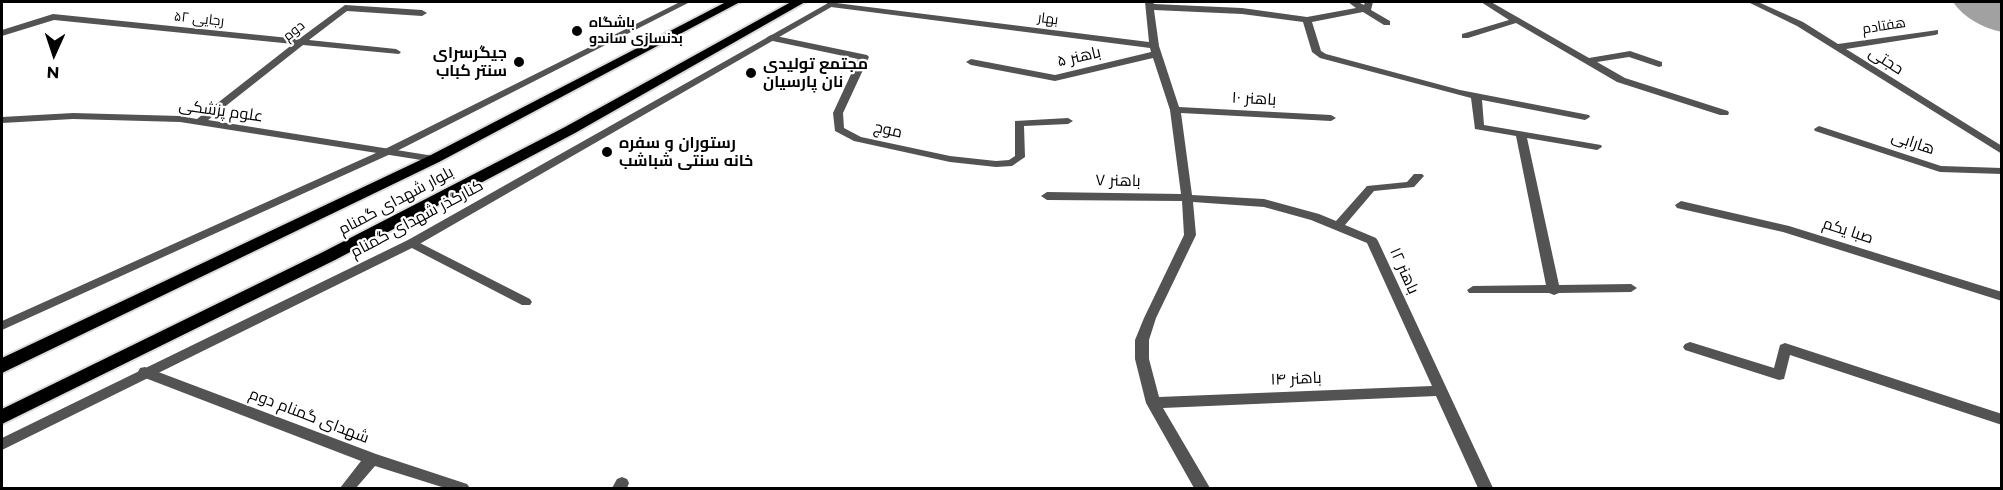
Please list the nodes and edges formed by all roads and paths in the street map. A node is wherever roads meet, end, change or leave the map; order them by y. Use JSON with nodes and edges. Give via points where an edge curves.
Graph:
{"nodes":[{"id":1,"x":686,"y":2,"type":"edge"},
{"id":2,"x":734,"y":2,"type":"edge"},
{"id":3,"x":800,"y":2,"type":"edge"},
{"id":4,"x":1352,"y":2,"type":"edge"},
{"id":5,"x":1485,"y":2,"type":"edge"},
{"id":6,"x":1752,"y":2,"type":"edge"},
{"id":7,"x":834,"y":3,"type":"edge"},
{"id":8,"x":1149,"y":4,"type":"edge"},
{"id":9,"x":1368,"y":5,"type":"edge"},
{"id":10,"x":422,"y":13,"type":"dead end"},
{"id":11,"x":1307,"y":20,"type":"junction"},
{"id":12,"x":1517,"y":20,"type":"junction"},
{"id":13,"x":1387,"y":23,"type":"dead end"},
{"id":14,"x":1935,"y":32,"type":"dead end"},
{"id":15,"x":2,"y":33,"type":"edge"},
{"id":16,"x":1465,"y":36,"type":"dead end"},
{"id":17,"x":771,"y":38,"type":"junction"},
{"id":18,"x":302,"y":43,"type":"junction"},
{"id":19,"x":1837,"y":47,"type":"junction"},
{"id":20,"x":1156,"y":50,"type":"junction"},
{"id":21,"x":396,"y":52,"type":"dead end"},
{"id":22,"x":1588,"y":61,"type":"junction"},
{"id":23,"x":971,"y":62,"type":"dead end"},
{"id":24,"x":1659,"y":64,"type":"dead end"},
{"id":25,"x":1476,"y":96,"type":"junction"},
{"id":26,"x":1175,"y":110,"type":"junction"},
{"id":27,"x":1724,"y":113,"type":"dead end"},
{"id":28,"x":1585,"y":117,"type":"dead end"},
{"id":29,"x":1331,"y":118,"type":"dead end"},
{"id":30,"x":2,"y":120,"type":"edge"},
{"id":31,"x":1068,"y":121,"type":"dead end"},
{"id":32,"x":199,"y":122,"type":"junction"},
{"id":33,"x":1819,"y":129,"type":"dead end"},
{"id":34,"x":1521,"y":134,"type":"junction"},
{"id":35,"x":1597,"y":147,"type":"dead end"},
{"id":36,"x":391,"y":150,"type":"junction"},
{"id":37,"x":2001,"y":151,"type":"edge"},
{"id":38,"x":434,"y":159,"type":"junction"},
{"id":39,"x":2001,"y":171,"type":"edge"},
{"id":40,"x":1418,"y":177,"type":"dead end"},
{"id":41,"x":1047,"y":196,"type":"dead end"},
{"id":42,"x":1187,"y":198,"type":"junction"},
{"id":43,"x":1682,"y":205,"type":"dead end"},
{"id":44,"x":1337,"y":227,"type":"junction"},
{"id":45,"x":412,"y":243,"type":"junction"},
{"id":46,"x":1631,"y":288,"type":"dead end"},
{"id":47,"x":1473,"y":290,"type":"dead end"},
{"id":48,"x":1554,"y":291,"type":"junction"},
{"id":49,"x":2001,"y":297,"type":"edge"},
{"id":50,"x":526,"y":302,"type":"dead end"},
{"id":51,"x":2,"y":326,"type":"edge"},
{"id":52,"x":1690,"y":347,"type":"dead end"},
{"id":53,"x":2,"y":366,"type":"edge"},
{"id":54,"x":145,"y":372,"type":"junction"},
{"id":55,"x":1440,"y":391,"type":"junction"},
{"id":56,"x":1153,"y":403,"type":"junction"},
{"id":57,"x":2,"y":417,"type":"edge"},
{"id":58,"x":2001,"y":420,"type":"edge"},
{"id":59,"x":2,"y":444,"type":"edge"},
{"id":60,"x":372,"y":459,"type":"junction"},
{"id":61,"x":462,"y":488,"type":"edge"},
{"id":62,"x":347,"y":489,"type":"edge"},
{"id":63,"x":1202,"y":489,"type":"edge"},
{"id":64,"x":1485,"y":489,"type":"edge"}],
"edges":[{"from":1,"to":36,"type":"street"},
{"from":2,"to":38,"type":"highway","name":"بلوار شهدای گمنام"},
{"from":3,"to":57,"type":"highway","name":"بلوار شهدای گمنام","via":[[570,130],[339,251]]},
{"from":4,"to":9,"type":"street"},
{"from":5,"to":12,"type":"street"},
{"from":6,"to":19,"type":"street","name":"حجتی","via":[[1800,24]]},
{"from":7,"to":17,"type":"street","name":"کنارگذر شهدای گمنام"},
{"from":7,"to":20,"type":"street","name":"بهار"},
{"from":8,"to":11,"type":"street"},
{"from":8,"to":20,"type":"street"},
{"from":9,"to":11,"type":"street"},
{"from":9,"to":13,"type":"street"},
{"from":10,"to":18,"type":"street","name":"دوم","via":[[345,8]]},
{"from":11,"to":25,"type":"street","via":[[1317,52],[1323,56]]},
{"from":12,"to":16,"type":"street"},
{"from":12,"to":22,"type":"street"},
{"from":14,"to":19,"type":"street","name":"هفتادم"},
{"from":15,"to":18,"type":"street","name":"رجایی ۵۲","via":[[53,17]]},
{"from":17,"to":31,"type":"street","name":"موج","via":[[864,57],[838,113],[839,129],[858,139],[950,159],[1012,163],[1020,157],[1019,123]]},
{"from":17,"to":45,"type":"street","name":"کنارگذر شهدای گمنام"},
{"from":18,"to":21,"type":"street","name":"رجایی ۵۲"},
{"from":18,"to":32,"type":"street","name":"دوم"},
{"from":19,"to":37,"type":"street","name":"حجتی"},
{"from":20,"to":23,"type":"street","name":"باهنر ۵","via":[[1054,78]]},
{"from":20,"to":26,"type":"street"},
{"from":22,"to":24,"type":"street","via":[[1630,54]]},
{"from":22,"to":27,"type":"street","via":[[1621,80]]},
{"from":25,"to":28,"type":"street"},
{"from":25,"to":34,"type":"street","via":[[1479,127]]},
{"from":26,"to":29,"type":"street","name":"باهنر ۱۰"},
{"from":26,"to":42,"type":"street"},
{"from":30,"to":32,"type":"street","name":"علوم پزشکی","via":[[73,116]]},
{"from":32,"to":36,"type":"street","name":"علوم پزشکی"},
{"from":33,"to":39,"type":"street","name":"هارابی","via":[[1940,169]]},
{"from":34,"to":35,"type":"street"},
{"from":34,"to":48,"type":"street"},
{"from":36,"to":38,"type":"street","name":"علوم پزشکی"},
{"from":36,"to":51,"type":"street"},
{"from":38,"to":53,"type":"highway","name":"بلوار شهدای گمنام"},
{"from":40,"to":44,"type":"street","via":[[1410,185],[1371,188]]},
{"from":41,"to":42,"type":"street","name":"باهنر ۷"},
{"from":42,"to":44,"type":"street","name":"باهنر ۱۲","via":[[1264,203]]},
{"from":42,"to":56,"type":"street","via":[[1190,235],[1143,340],[1142,358]]},
{"from":43,"to":49,"type":"street","name":"صبا یکم","via":[[1785,229]]},
{"from":44,"to":55,"type":"street","name":"باهنر ۱۲","via":[[1372,241]]},
{"from":45,"to":50,"type":"street"},
{"from":45,"to":54,"type":"street","name":"کنارگذر شهدای گمنام"},
{"from":46,"to":48,"type":"street"},
{"from":47,"to":48,"type":"street"},
{"from":52,"to":58,"type":"street","via":[[1779,375],[1785,348]]},
{"from":54,"to":59,"type":"street","name":"کنارگذر شهدای گمنام"},
{"from":54,"to":60,"type":"street","name":"شهدای گمنام دوم"},
{"from":55,"to":56,"type":"street","name":"باهنر ۱۴"},
{"from":55,"to":64,"type":"street","name":"باهنر ۱۲"},
{"from":56,"to":63,"type":"street"},
{"from":60,"to":61,"type":"street","name":"شهدای گمنام دوم"},
{"from":60,"to":62,"type":"street"}]}
